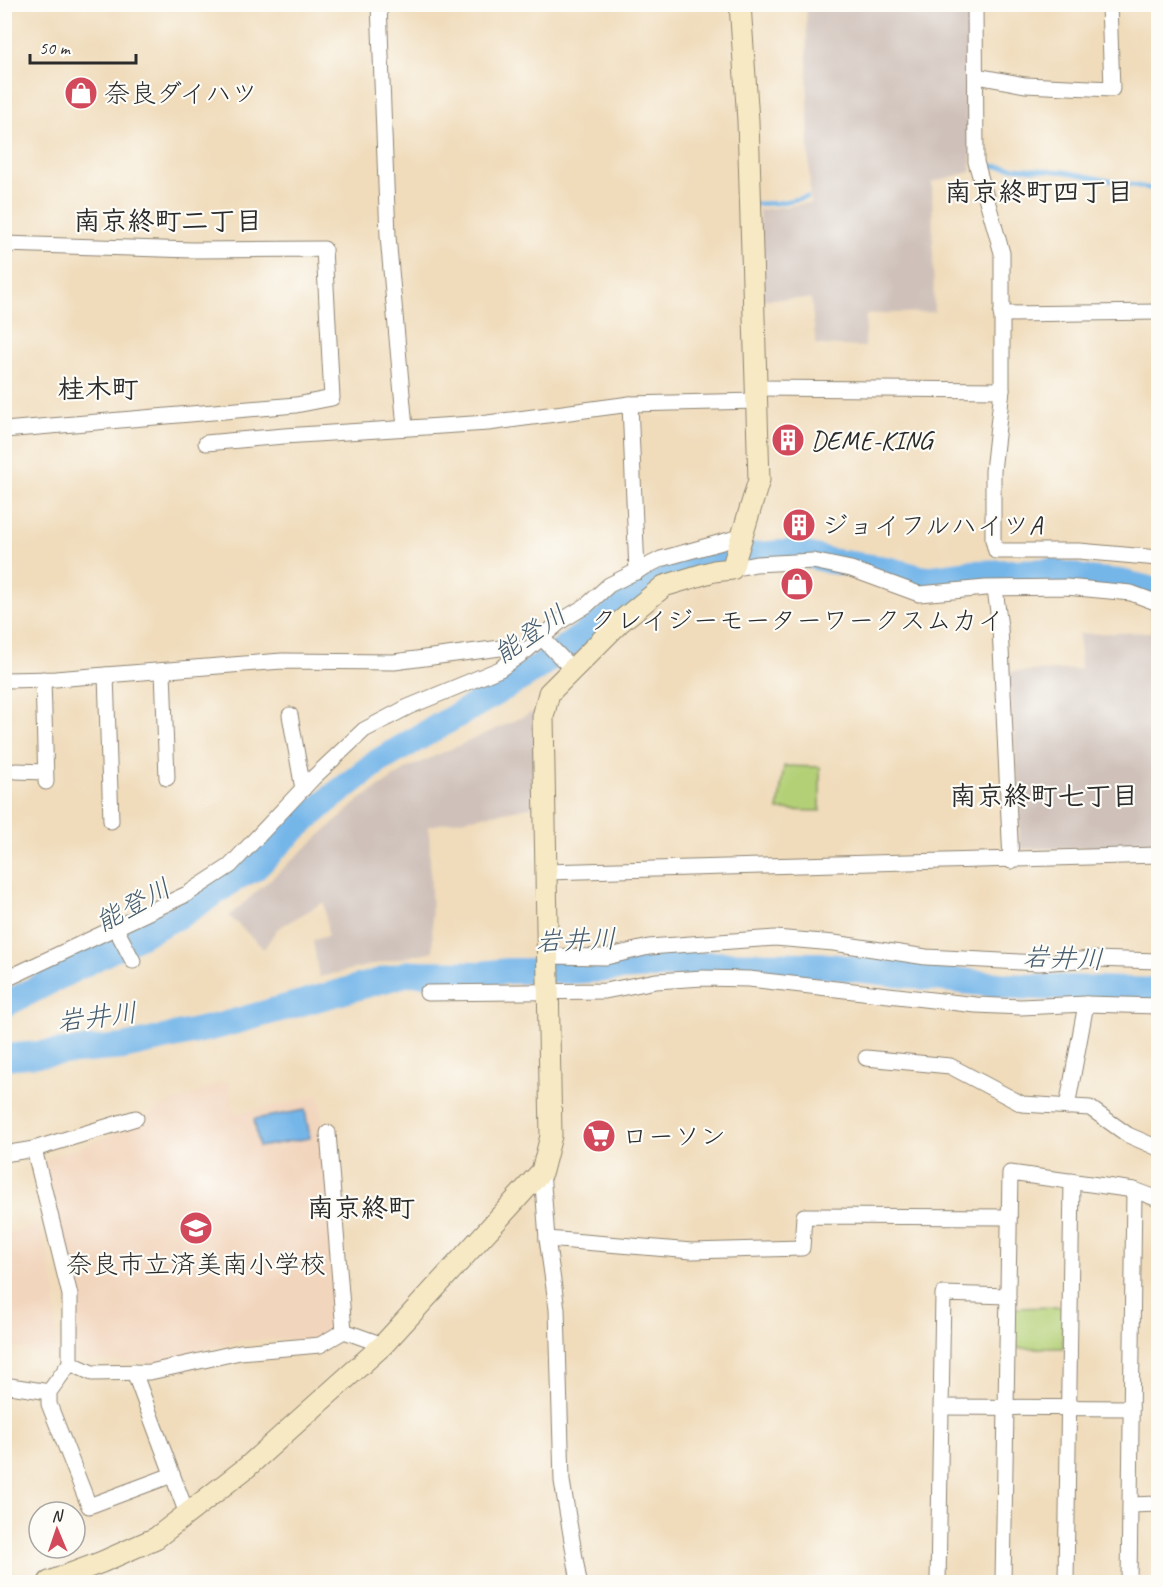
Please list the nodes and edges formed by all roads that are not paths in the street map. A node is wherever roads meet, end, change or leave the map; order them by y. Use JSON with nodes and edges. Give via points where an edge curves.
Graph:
{"nodes":[{"id":1,"x":379,"y":4,"type":"edge"},
{"id":2,"x":740,"y":4,"type":"edge"},
{"id":3,"x":975,"y":4,"type":"edge"},
{"id":4,"x":1109,"y":4,"type":"edge"},
{"id":5,"x":977,"y":76,"type":"junction"},
{"id":6,"x":4,"y":244,"type":"edge"},
{"id":7,"x":1158,"y":312,"type":"edge"},
{"id":8,"x":1001,"y":314,"type":"junction"},
{"id":9,"x":1002,"y":390,"type":"junction"},
{"id":10,"x":757,"y":395,"type":"junction"},
{"id":11,"x":630,"y":404,"type":"junction"},
{"id":12,"x":405,"y":428,"type":"junction"},
{"id":13,"x":4,"y":430,"type":"edge"},
{"id":14,"x":206,"y":443,"type":"dead end"},
{"id":15,"x":736,"y":554,"type":"junction"},
{"id":16,"x":1158,"y":558,"type":"edge"},
{"id":17,"x":637,"y":572,"type":"junction"},
{"id":18,"x":995,"y":589,"type":"junction"},
{"id":19,"x":1158,"y":603,"type":"edge"},
{"id":20,"x":543,"y":640,"type":"junction"},
{"id":21,"x":527,"y":650,"type":"junction"},
{"id":22,"x":570,"y":668,"type":"junction"},
{"id":23,"x":163,"y":671,"type":"junction"},
{"id":24,"x":106,"y":675,"type":"junction"},
{"id":25,"x":43,"y":679,"type":"junction"},
{"id":26,"x":4,"y":680,"type":"edge"},
{"id":27,"x":290,"y":715,"type":"dead end"},
{"id":28,"x":16,"y":771,"type":"dead end"},
{"id":29,"x":168,"y":778,"type":"dead end"},
{"id":30,"x":303,"y":789,"type":"junction"},
{"id":31,"x":111,"y":821,"type":"dead end"},
{"id":32,"x":1158,"y":855,"type":"edge"},
{"id":33,"x":1011,"y":861,"type":"junction"},
{"id":34,"x":546,"y":872,"type":"junction"},
{"id":35,"x":116,"y":929,"type":"junction"},
{"id":36,"x":548,"y":958,"type":"junction"},
{"id":37,"x":131,"y":959,"type":"dead end"},
{"id":38,"x":1158,"y":961,"type":"edge"},
{"id":39,"x":4,"y":980,"type":"edge"},
{"id":40,"x":549,"y":990,"type":"junction"},
{"id":41,"x":427,"y":993,"type":"dead end"},
{"id":42,"x":1086,"y":1004,"type":"junction"},
{"id":43,"x":1158,"y":1006,"type":"edge"},
{"id":44,"x":866,"y":1058,"type":"dead end"},
{"id":45,"x":1067,"y":1107,"type":"junction"},
{"id":46,"x":136,"y":1118,"type":"dead end"},
{"id":47,"x":328,"y":1133,"type":"dead end"},
{"id":48,"x":1158,"y":1148,"type":"edge"},
{"id":49,"x":34,"y":1149,"type":"junction"},
{"id":50,"x":4,"y":1154,"type":"edge"},
{"id":51,"x":542,"y":1171,"type":"junction"},
{"id":52,"x":1072,"y":1181,"type":"junction"},
{"id":53,"x":1134,"y":1190,"type":"junction"},
{"id":54,"x":1158,"y":1199,"type":"edge"},
{"id":55,"x":1009,"y":1217,"type":"junction"},
{"id":56,"x":547,"y":1239,"type":"junction"},
{"id":57,"x":1008,"y":1296,"type":"junction"},
{"id":58,"x":344,"y":1331,"type":"junction"},
{"id":59,"x":383,"y":1345,"type":"junction"},
{"id":60,"x":70,"y":1363,"type":"junction"},
{"id":61,"x":134,"y":1372,"type":"junction"},
{"id":62,"x":4,"y":1385,"type":"edge"},
{"id":63,"x":49,"y":1392,"type":"junction"},
{"id":64,"x":942,"y":1407,"type":"junction"},
{"id":65,"x":1006,"y":1408,"type":"junction"},
{"id":66,"x":1069,"y":1408,"type":"junction"},
{"id":67,"x":1131,"y":1408,"type":"junction"},
{"id":68,"x":172,"y":1475,"type":"junction"},
{"id":69,"x":1158,"y":1504,"type":"edge"},
{"id":70,"x":1131,"y":1505,"type":"junction"},
{"id":71,"x":187,"y":1514,"type":"junction"},
{"id":72,"x":49,"y":1582,"type":"edge"},
{"id":73,"x":579,"y":1582,"type":"edge"},
{"id":74,"x":938,"y":1582,"type":"edge"},
{"id":75,"x":1003,"y":1582,"type":"edge"},
{"id":76,"x":1066,"y":1582,"type":"edge"},
{"id":77,"x":1129,"y":1582,"type":"edge"}],
"edges":[{"from":1,"to":12,"type":"street","via":[[388,236]]},
{"from":2,"to":10,"type":"street"},
{"from":3,"to":5,"type":"street"},
{"from":4,"to":5,"type":"street","via":[[1112,89],[1025,85]]},
{"from":5,"to":8,"type":"street","via":[[976,162],[1002,253]]},
{"from":6,"to":13,"type":"street","via":[[192,250],[324,249],[332,398],[296,405]]},
{"from":7,"to":8,"type":"street"},
{"from":8,"to":9,"type":"street"},
{"from":9,"to":10,"type":"street"},
{"from":9,"to":16,"type":"street","via":[[993,471],[996,551],[1079,551]]},
{"from":10,"to":11,"type":"street"},
{"from":10,"to":15,"type":"street","via":[[759,480]]},
{"from":11,"to":12,"type":"street","via":[[488,423]]},
{"from":11,"to":17,"type":"street"},
{"from":12,"to":14,"type":"street"},
{"from":15,"to":17,"type":"street","via":[[661,559]]},
{"from":15,"to":18,"type":"street","via":[[756,564],[813,561],[851,569],[919,594]]},
{"from":15,"to":22,"type":"street","via":[[714,571],[664,586]]},
{"from":17,"to":20,"type":"street","via":[[609,585],[561,621]]},
{"from":18,"to":19,"type":"street","via":[[1066,587],[1131,593]]},
{"from":18,"to":33,"type":"street"},
{"from":20,"to":21,"type":"street"},
{"from":20,"to":22,"type":"street"},
{"from":21,"to":23,"type":"street","via":[[508,647],[394,662],[282,661]]},
{"from":21,"to":30,"type":"street","via":[[500,669],[364,730]]},
{"from":22,"to":34,"type":"street","via":[[549,693],[543,717]]},
{"from":23,"to":24,"type":"street"},
{"from":23,"to":29,"type":"street"},
{"from":24,"to":25,"type":"street"},
{"from":24,"to":31,"type":"street"},
{"from":25,"to":26,"type":"street"},
{"from":25,"to":28,"type":"street","via":[[45,777]]},
{"from":27,"to":30,"type":"street"},
{"from":30,"to":35,"type":"street","via":[[230,866],[187,894]]},
{"from":32,"to":33,"type":"street"},
{"from":33,"to":34,"type":"street"},
{"from":34,"to":36,"type":"street"},
{"from":35,"to":37,"type":"street"},
{"from":35,"to":39,"type":"street"},
{"from":36,"to":38,"type":"street","via":[[606,957],[649,947],[775,938],[926,957],[1039,963],[1093,959]]},
{"from":36,"to":40,"type":"street"},
{"from":40,"to":41,"type":"street"},
{"from":40,"to":42,"type":"street","via":[[605,991],[656,981],[749,979],[976,1005]]},
{"from":40,"to":51,"type":"street","via":[[551,1136]]},
{"from":42,"to":43,"type":"street"},
{"from":42,"to":45,"type":"street"},
{"from":44,"to":45,"type":"street","via":[[950,1066],[1022,1104]]},
{"from":45,"to":48,"type":"street","via":[[1090,1108],[1128,1135]]},
{"from":46,"to":49,"type":"street"},
{"from":47,"to":58,"type":"street"},
{"from":49,"to":50,"type":"street"},
{"from":49,"to":60,"type":"street","via":[[70,1295]]},
{"from":51,"to":56,"type":"street"},
{"from":51,"to":59,"type":"street"},
{"from":52,"to":53,"type":"street"},
{"from":52,"to":55,"type":"street","via":[[1010,1173]]},
{"from":52,"to":66,"type":"street"},
{"from":53,"to":54,"type":"street"},
{"from":53,"to":67,"type":"street"},
{"from":55,"to":56,"type":"street","via":[[804,1216],[802,1248],[692,1251]]},
{"from":55,"to":57,"type":"street"},
{"from":56,"to":73,"type":"street","via":[[557,1309],[562,1481]]},
{"from":57,"to":64,"type":"street","via":[[944,1294]]},
{"from":57,"to":65,"type":"street"},
{"from":58,"to":59,"type":"street"},
{"from":58,"to":61,"type":"street","via":[[320,1345],[240,1352]]},
{"from":59,"to":71,"type":"street","via":[[246,1468]]},
{"from":60,"to":61,"type":"street","via":[[92,1373]]},
{"from":60,"to":63,"type":"street"},
{"from":61,"to":68,"type":"street"},
{"from":62,"to":63,"type":"street"},
{"from":63,"to":68,"type":"street","via":[[49,1404],[89,1506]]},
{"from":64,"to":65,"type":"street"},
{"from":64,"to":74,"type":"street"},
{"from":65,"to":66,"type":"street"},
{"from":65,"to":75,"type":"street"},
{"from":66,"to":67,"type":"street"},
{"from":66,"to":76,"type":"street"},
{"from":67,"to":70,"type":"street"},
{"from":68,"to":71,"type":"street"},
{"from":69,"to":70,"type":"street"},
{"from":70,"to":77,"type":"street"},
{"from":71,"to":72,"type":"street","via":[[156,1538]]}]}
